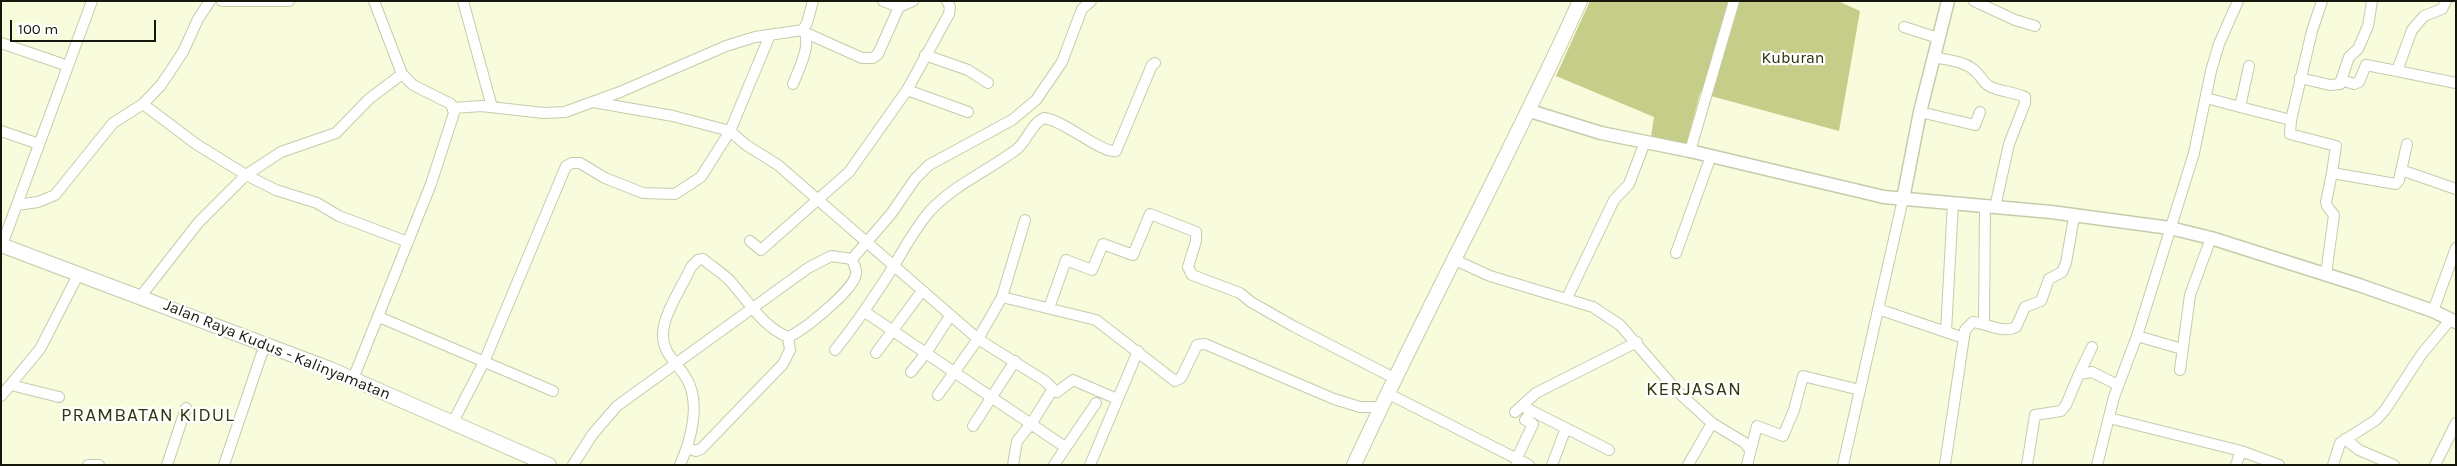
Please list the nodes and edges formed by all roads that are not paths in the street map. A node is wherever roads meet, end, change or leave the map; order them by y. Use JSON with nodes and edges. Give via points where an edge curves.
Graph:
{"nodes":[{"id":1,"x":92,"y":1,"type":"edge"},
{"id":2,"x":210,"y":1,"type":"edge"},
{"id":3,"x":222,"y":1,"type":"edge"},
{"id":4,"x":289,"y":1,"type":"edge"},
{"id":5,"x":374,"y":1,"type":"edge"},
{"id":6,"x":463,"y":1,"type":"edge"},
{"id":7,"x":813,"y":1,"type":"edge"},
{"id":8,"x":883,"y":1,"type":"edge"},
{"id":9,"x":913,"y":1,"type":"edge"},
{"id":10,"x":947,"y":1,"type":"edge"},
{"id":11,"x":1091,"y":1,"type":"edge"},
{"id":12,"x":1580,"y":1,"type":"edge"},
{"id":13,"x":1734,"y":1,"type":"edge"},
{"id":14,"x":1948,"y":1,"type":"edge"},
{"id":15,"x":1974,"y":1,"type":"edge"},
{"id":16,"x":2238,"y":1,"type":"edge"},
{"id":17,"x":2322,"y":1,"type":"edge"},
{"id":18,"x":2372,"y":1,"type":"edge"},
{"id":19,"x":2446,"y":1,"type":"edge"},
{"id":20,"x":899,"y":7,"type":"junction"},
{"id":21,"x":2035,"y":26,"type":"dead end"},
{"id":22,"x":1904,"y":27,"type":"dead end"},
{"id":23,"x":805,"y":31,"type":"junction"},
{"id":24,"x":770,"y":36,"type":"junction"},
{"id":25,"x":1938,"y":38,"type":"junction"},
{"id":26,"x":1,"y":43,"type":"edge"},
{"id":27,"x":925,"y":55,"type":"junction"},
{"id":28,"x":1933,"y":57,"type":"junction"},
{"id":29,"x":1155,"y":63,"type":"dead end"},
{"id":30,"x":68,"y":66,"type":"junction"},
{"id":31,"x":2249,"y":66,"type":"dead end"},
{"id":32,"x":2397,"y":71,"type":"junction"},
{"id":33,"x":402,"y":74,"type":"junction"},
{"id":34,"x":2300,"y":78,"type":"junction"},
{"id":35,"x":2341,"y":80,"type":"junction"},
{"id":36,"x":988,"y":82,"type":"dead end"},
{"id":37,"x":2456,"y":83,"type":"edge"},
{"id":38,"x":792,"y":84,"type":"dead end"},
{"id":39,"x":907,"y":90,"type":"junction"},
{"id":40,"x":2206,"y":98,"type":"junction"},
{"id":41,"x":593,"y":102,"type":"junction"},
{"id":42,"x":143,"y":104,"type":"junction"},
{"id":43,"x":492,"y":107,"type":"junction"},
{"id":44,"x":2240,"y":107,"type":"junction"},
{"id":45,"x":454,"y":108,"type":"junction"},
{"id":46,"x":1530,"y":111,"type":"junction"},
{"id":47,"x":968,"y":112,"type":"dead end"},
{"id":48,"x":1920,"y":112,"type":"junction"},
{"id":49,"x":1980,"y":112,"type":"dead end"},
{"id":50,"x":2291,"y":120,"type":"junction"},
{"id":51,"x":1,"y":131,"type":"edge"},
{"id":52,"x":730,"y":131,"type":"junction"},
{"id":53,"x":1645,"y":142,"type":"junction"},
{"id":54,"x":39,"y":144,"type":"junction"},
{"id":55,"x":2407,"y":144,"type":"dead end"},
{"id":56,"x":1690,"y":151,"type":"junction"},
{"id":57,"x":1711,"y":156,"type":"junction"},
{"id":58,"x":2401,"y":170,"type":"junction"},
{"id":59,"x":2332,"y":173,"type":"junction"},
{"id":60,"x":246,"y":175,"type":"junction"},
{"id":61,"x":2456,"y":189,"type":"edge"},
{"id":62,"x":1903,"y":199,"type":"junction"},
{"id":63,"x":817,"y":200,"type":"junction"},
{"id":64,"x":1953,"y":203,"type":"junction"},
{"id":65,"x":17,"y":204,"type":"junction"},
{"id":66,"x":1990,"y":207,"type":"junction"},
{"id":67,"x":2074,"y":217,"type":"junction"},
{"id":68,"x":1025,"y":220,"type":"dead end"},
{"id":69,"x":2170,"y":228,"type":"junction"},
{"id":70,"x":2211,"y":238,"type":"junction"},
{"id":71,"x":750,"y":241,"type":"dead end"},
{"id":72,"x":866,"y":241,"type":"junction"},
{"id":73,"x":408,"y":242,"type":"junction"},
{"id":74,"x":1,"y":245,"type":"edge"},
{"id":75,"x":2456,"y":248,"type":"edge"},
{"id":76,"x":1676,"y":253,"type":"dead end"},
{"id":77,"x":852,"y":259,"type":"junction"},
{"id":78,"x":1455,"y":260,"type":"junction"},
{"id":79,"x":894,"y":266,"type":"junction"},
{"id":80,"x":79,"y":273,"type":"junction"},
{"id":81,"x":2326,"y":274,"type":"junction"},
{"id":82,"x":922,"y":291,"type":"junction"},
{"id":83,"x":142,"y":296,"type":"junction"},
{"id":84,"x":1002,"y":297,"type":"junction"},
{"id":85,"x":1567,"y":298,"type":"junction"},
{"id":86,"x":1049,"y":308,"type":"junction"},
{"id":87,"x":753,"y":309,"type":"junction"},
{"id":88,"x":1878,"y":309,"type":"junction"},
{"id":89,"x":2433,"y":310,"type":"junction"},
{"id":90,"x":865,"y":312,"type":"junction"},
{"id":91,"x":950,"y":316,"type":"junction"},
{"id":92,"x":379,"y":317,"type":"junction"},
{"id":93,"x":2453,"y":321,"type":"edge"},
{"id":94,"x":1984,"y":324,"type":"junction"},
{"id":95,"x":894,"y":332,"type":"junction"},
{"id":96,"x":1946,"y":332,"type":"junction"},
{"id":97,"x":788,"y":336,"type":"junction"},
{"id":98,"x":2137,"y":336,"type":"junction"},
{"id":99,"x":1964,"y":338,"type":"junction"},
{"id":100,"x":978,"y":339,"type":"junction"},
{"id":101,"x":1637,"y":342,"type":"junction"},
{"id":102,"x":265,"y":344,"type":"junction"},
{"id":103,"x":2092,"y":347,"type":"dead end"},
{"id":104,"x":2182,"y":349,"type":"junction"},
{"id":105,"x":835,"y":350,"type":"dead end"},
{"id":106,"x":1138,"y":351,"type":"junction"},
{"id":107,"x":876,"y":353,"type":"dead end"},
{"id":108,"x":926,"y":353,"type":"junction"},
{"id":109,"x":1015,"y":361,"type":"junction"},
{"id":110,"x":484,"y":362,"type":"junction"},
{"id":111,"x":676,"y":365,"type":"junction"},
{"id":112,"x":954,"y":370,"type":"junction"},
{"id":113,"x":2180,"y":370,"type":"dead end"},
{"id":114,"x":911,"y":372,"type":"dead end"},
{"id":115,"x":2079,"y":374,"type":"junction"},
{"id":116,"x":1394,"y":378,"type":"junction"},
{"id":117,"x":353,"y":379,"type":"junction"},
{"id":118,"x":11,"y":385,"type":"junction"},
{"id":119,"x":2118,"y":385,"type":"junction"},
{"id":120,"x":1053,"y":389,"type":"junction"},
{"id":121,"x":1860,"y":390,"type":"junction"},
{"id":122,"x":553,"y":391,"type":"dead end"},
{"id":123,"x":1387,"y":393,"type":"junction"},
{"id":124,"x":938,"y":395,"type":"dead end"},
{"id":125,"x":1,"y":396,"type":"edge"},
{"id":126,"x":59,"y":397,"type":"dead end"},
{"id":127,"x":992,"y":399,"type":"junction"},
{"id":128,"x":1117,"y":399,"type":"junction"},
{"id":129,"x":1096,"y":403,"type":"dead end"},
{"id":130,"x":1380,"y":407,"type":"junction"},
{"id":131,"x":186,"y":408,"type":"dead end"},
{"id":132,"x":1523,"y":410,"type":"junction"},
{"id":133,"x":2108,"y":418,"type":"junction"},
{"id":134,"x":453,"y":422,"type":"junction"},
{"id":135,"x":1712,"y":423,"type":"junction"},
{"id":136,"x":2456,"y":423,"type":"edge"},
{"id":137,"x":1031,"y":424,"type":"junction"},
{"id":138,"x":973,"y":426,"type":"dead end"},
{"id":139,"x":1566,"y":428,"type":"junction"},
{"id":140,"x":2345,"y":439,"type":"junction"},
{"id":141,"x":1065,"y":447,"type":"junction"},
{"id":142,"x":687,"y":448,"type":"junction"},
{"id":143,"x":1609,"y":450,"type":"dead end"},
{"id":144,"x":1750,"y":450,"type":"junction"},
{"id":145,"x":2241,"y":451,"type":"junction"},
{"id":146,"x":1516,"y":460,"type":"junction"},
{"id":147,"x":88,"y":465,"type":"edge"},
{"id":148,"x":99,"y":465,"type":"edge"},
{"id":149,"x":167,"y":465,"type":"edge"},
{"id":150,"x":224,"y":465,"type":"edge"},
{"id":151,"x":549,"y":465,"type":"edge"},
{"id":152,"x":573,"y":465,"type":"edge"},
{"id":153,"x":680,"y":465,"type":"edge"},
{"id":154,"x":1013,"y":465,"type":"edge"},
{"id":155,"x":1054,"y":465,"type":"edge"},
{"id":156,"x":1090,"y":465,"type":"edge"},
{"id":157,"x":1354,"y":465,"type":"edge"},
{"id":158,"x":1529,"y":465,"type":"edge"},
{"id":159,"x":1552,"y":465,"type":"edge"},
{"id":160,"x":1688,"y":465,"type":"edge"},
{"id":161,"x":1747,"y":465,"type":"edge"},
{"id":162,"x":1843,"y":465,"type":"edge"},
{"id":163,"x":1945,"y":465,"type":"edge"},
{"id":164,"x":2027,"y":465,"type":"edge"},
{"id":165,"x":2097,"y":465,"type":"edge"},
{"id":166,"x":2236,"y":465,"type":"edge"},
{"id":167,"x":2279,"y":465,"type":"edge"},
{"id":168,"x":2332,"y":465,"type":"edge"},
{"id":169,"x":2394,"y":465,"type":"edge"},
{"id":170,"x":2435,"y":465,"type":"edge"}],
"edges":[{"from":1,"to":30,"type":"street"},
{"from":2,"to":42,"type":"street","via":[[161,86]]},
{"from":3,"to":4,"type":"street"},
{"from":5,"to":33,"type":"street"},
{"from":6,"to":43,"type":"street"},
{"from":7,"to":23,"type":"street"},
{"from":8,"to":20,"type":"street"},
{"from":9,"to":20,"type":"street"},
{"from":10,"to":27,"type":"street","via":[[949,14]]},
{"from":11,"to":72,"type":"street","via":[[1082,9],[1056,74],[1036,100],[1012,120],[929,165]]},
{"from":12,"to":46,"type":"main road"},
{"from":13,"to":56,"type":"street"},
{"from":14,"to":25,"type":"street"},
{"from":15,"to":21,"type":"street"},
{"from":16,"to":40,"type":"street","via":[[2219,44]]},
{"from":17,"to":34,"type":"street"},
{"from":18,"to":35,"type":"street","via":[[2368,26],[2358,49],[2349,57]]},
{"from":19,"to":32,"type":"street","via":[[2442,9],[2424,16],[2412,30]]},
{"from":20,"to":23,"type":"street","via":[[878,54],[873,58],[862,58]]},
{"from":22,"to":25,"type":"street"},
{"from":23,"to":24,"type":"street"},
{"from":23,"to":38,"type":"street","via":[[803,58]]},
{"from":24,"to":41,"type":"street","via":[[755,37],[711,52]]},
{"from":24,"to":52,"type":"street"},
{"from":25,"to":28,"type":"street"},
{"from":26,"to":30,"type":"street"},
{"from":27,"to":36,"type":"street","via":[[968,70]]},
{"from":27,"to":39,"type":"street"},
{"from":28,"to":48,"type":"street"},
{"from":28,"to":66,"type":"street","via":[[1969,67],[1991,87],[2025,97]]},
{"from":29,"to":79,"type":"street","via":[[1116,151],[1112,152],[1047,118],[1041,119],[1021,146],[952,190],[930,212]]},
{"from":30,"to":54,"type":"street"},
{"from":31,"to":44,"type":"street"},
{"from":32,"to":35,"type":"street","via":[[2366,65],[2359,82],[2354,84]]},
{"from":32,"to":37,"type":"street"},
{"from":33,"to":45,"type":"street","via":[[412,85]]},
{"from":33,"to":60,"type":"street","via":[[369,99],[336,133],[281,152]]},
{"from":34,"to":35,"type":"street","via":[[2335,86]]},
{"from":34,"to":50,"type":"street"},
{"from":39,"to":47,"type":"street"},
{"from":39,"to":63,"type":"street","via":[[848,172]]},
{"from":40,"to":44,"type":"street"},
{"from":40,"to":69,"type":"street","via":[[2194,153]]},
{"from":41,"to":43,"type":"street","via":[[558,113]]},
{"from":41,"to":52,"type":"street","via":[[673,116]]},
{"from":42,"to":60,"type":"street","via":[[196,144]]},
{"from":42,"to":65,"type":"street","via":[[114,124],[55,194],[38,202]]},
{"from":43,"to":45,"type":"street"},
{"from":44,"to":50,"type":"street"},
{"from":45,"to":73,"type":"street","via":[[452,123]]},
{"from":46,"to":53,"type":"street","via":[[1601,133]]},
{"from":46,"to":78,"type":"main road"},
{"from":48,"to":49,"type":"street","via":[[1975,125]]},
{"from":48,"to":62,"type":"street"},
{"from":50,"to":59,"type":"street","via":[[2290,134],[2336,146]]},
{"from":51,"to":54,"type":"street"},
{"from":52,"to":63,"type":"street","via":[[791,174]]},
{"from":52,"to":110,"type":"street","via":[[701,177],[675,194],[644,193],[605,178],[580,163],[566,166]]},
{"from":53,"to":56,"type":"street"},
{"from":53,"to":85,"type":"street","via":[[1629,184],[1614,200]]},
{"from":54,"to":65,"type":"street"},
{"from":55,"to":58,"type":"street"},
{"from":56,"to":57,"type":"street"},
{"from":57,"to":62,"type":"street"},
{"from":57,"to":76,"type":"street"},
{"from":58,"to":59,"type":"street","via":[[2396,184]]},
{"from":58,"to":61,"type":"street"},
{"from":59,"to":81,"type":"street","via":[[2326,206],[2334,215]]},
{"from":60,"to":73,"type":"street"},
{"from":60,"to":83,"type":"street","via":[[198,223]]},
{"from":62,"to":64,"type":"street"},
{"from":62,"to":88,"type":"street"},
{"from":63,"to":71,"type":"street","via":[[761,250]]},
{"from":63,"to":72,"type":"street"},
{"from":64,"to":66,"type":"street"},
{"from":64,"to":96,"type":"street"},
{"from":65,"to":74,"type":"street"},
{"from":66,"to":67,"type":"street"},
{"from":66,"to":94,"type":"street"},
{"from":67,"to":69,"type":"street"},
{"from":67,"to":94,"type":"street","via":[[2066,263],[2062,272],[2049,279],[2041,301],[2025,307],[2014,329]]},
{"from":68,"to":84,"type":"street"},
{"from":69,"to":70,"type":"street"},
{"from":69,"to":98,"type":"street"},
{"from":70,"to":81,"type":"street"},
{"from":70,"to":104,"type":"street","via":[[2190,295]]},
{"from":72,"to":77,"type":"street"},
{"from":72,"to":79,"type":"street"},
{"from":73,"to":92,"type":"street"},
{"from":74,"to":80,"type":"main road","name":"Jalan Raya Kudus - Kalinyamatan"},
{"from":75,"to":89,"type":"street"},
{"from":77,"to":87,"type":"street","via":[[831,256],[823,259]]},
{"from":77,"to":97,"type":"street","via":[[856,270],[852,282],[807,326]]},
{"from":78,"to":85,"type":"street","via":[[1490,276]]},
{"from":78,"to":116,"type":"main road"},
{"from":79,"to":82,"type":"street"},
{"from":79,"to":90,"type":"street"},
{"from":80,"to":83,"type":"main road","name":"Jalan Raya Kudus - Kalinyamatan"},
{"from":80,"to":118,"type":"street","via":[[40,349]]},
{"from":81,"to":89,"type":"street"},
{"from":82,"to":91,"type":"street"},
{"from":82,"to":95,"type":"street"},
{"from":83,"to":102,"type":"main road","name":"Jalan Raya Kudus - Kalinyamatan"},
{"from":84,"to":86,"type":"street"},
{"from":84,"to":100,"type":"street"},
{"from":85,"to":101,"type":"street","via":[[1593,307],[1620,325]]},
{"from":86,"to":106,"type":"street","via":[[1096,320]]},
{"from":86,"to":116,"type":"street","via":[[1066,260],[1092,270],[1103,244],[1133,255],[1150,214],[1196,232],[1188,267],[1192,275],[1240,293],[1293,326]]},
{"from":87,"to":97,"type":"street","via":[[773,328]]},
{"from":87,"to":111,"type":"street"},
{"from":87,"to":111,"type":"street","via":[[729,280],[703,259],[698,260],[665,319],[662,333],[665,350]]},
{"from":88,"to":96,"type":"street"},
{"from":88,"to":121,"type":"street"},
{"from":89,"to":93,"type":"street"},
{"from":90,"to":95,"type":"street"},
{"from":90,"to":105,"type":"street"},
{"from":91,"to":100,"type":"street"},
{"from":91,"to":108,"type":"street"},
{"from":92,"to":110,"type":"street"},
{"from":92,"to":117,"type":"street"},
{"from":93,"to":140,"type":"street","via":[[2422,356],[2376,420]]},
{"from":94,"to":99,"type":"street","via":[[1969,323]]},
{"from":95,"to":107,"type":"street"},
{"from":95,"to":108,"type":"street"},
{"from":96,"to":99,"type":"street"},
{"from":97,"to":142,"type":"street","via":[[790,350],[770,380],[700,449]]},
{"from":98,"to":104,"type":"street"},
{"from":98,"to":119,"type":"street"},
{"from":99,"to":163,"type":"street"},
{"from":100,"to":109,"type":"street"},
{"from":100,"to":112,"type":"street"},
{"from":101,"to":132,"type":"street","via":[[1536,393]]},
{"from":101,"to":135,"type":"street","via":[[1672,386]]},
{"from":102,"to":117,"type":"main road","name":"Jalan Raya Kudus - Kalinyamatan"},
{"from":102,"to":150,"type":"street"},
{"from":103,"to":115,"type":"street"},
{"from":104,"to":113,"type":"street"},
{"from":106,"to":128,"type":"street"},
{"from":106,"to":130,"type":"street","via":[[1177,381],[1197,345],[1205,344],[1334,399],[1360,407]]},
{"from":108,"to":112,"type":"street"},
{"from":108,"to":114,"type":"street"},
{"from":109,"to":120,"type":"street"},
{"from":109,"to":127,"type":"street"},
{"from":110,"to":122,"type":"street"},
{"from":110,"to":134,"type":"street"},
{"from":111,"to":142,"type":"street","via":[[689,382],[693,397]]},
{"from":111,"to":152,"type":"street","via":[[617,406],[592,435]]},
{"from":112,"to":124,"type":"street"},
{"from":112,"to":127,"type":"street"},
{"from":115,"to":119,"type":"street","via":[[2092,372]]},
{"from":115,"to":164,"type":"street","via":[[2061,411],[2035,415]]},
{"from":116,"to":123,"type":"main road"},
{"from":117,"to":134,"type":"main road","name":"Jalan Raya Kudus - Kalinyamatan"},
{"from":118,"to":125,"type":"street"},
{"from":118,"to":126,"type":"street"},
{"from":119,"to":133,"type":"street"},
{"from":120,"to":128,"type":"street","via":[[1057,392],[1073,380]]},
{"from":120,"to":137,"type":"street"},
{"from":121,"to":144,"type":"street","via":[[1804,376],[1783,436],[1757,426]]},
{"from":121,"to":162,"type":"street"},
{"from":123,"to":130,"type":"main road"},
{"from":123,"to":146,"type":"street"},
{"from":127,"to":137,"type":"street"},
{"from":127,"to":138,"type":"street"},
{"from":128,"to":156,"type":"street"},
{"from":129,"to":141,"type":"street"},
{"from":130,"to":157,"type":"main road"},
{"from":131,"to":149,"type":"street"},
{"from":132,"to":139,"type":"street"},
{"from":132,"to":146,"type":"street","via":[[1526,420],[1533,424]]},
{"from":133,"to":145,"type":"street"},
{"from":133,"to":165,"type":"street"},
{"from":134,"to":151,"type":"main road","name":"Jalan Raya Kudus - Kalinyamatan"},
{"from":135,"to":144,"type":"street","via":[[1745,443]]},
{"from":135,"to":160,"type":"street"},
{"from":136,"to":170,"type":"street"},
{"from":137,"to":141,"type":"street"},
{"from":137,"to":154,"type":"street","via":[[1017,441]]},
{"from":139,"to":143,"type":"street"},
{"from":139,"to":159,"type":"street"},
{"from":140,"to":168,"type":"street","via":[[2336,450]]},
{"from":140,"to":169,"type":"street","via":[[2358,450]]},
{"from":141,"to":155,"type":"street"},
{"from":142,"to":153,"type":"street"},
{"from":144,"to":161,"type":"street"},
{"from":145,"to":166,"type":"street"},
{"from":145,"to":167,"type":"street"},
{"from":146,"to":158,"type":"street"},
{"from":147,"to":148,"type":"street"}]}
